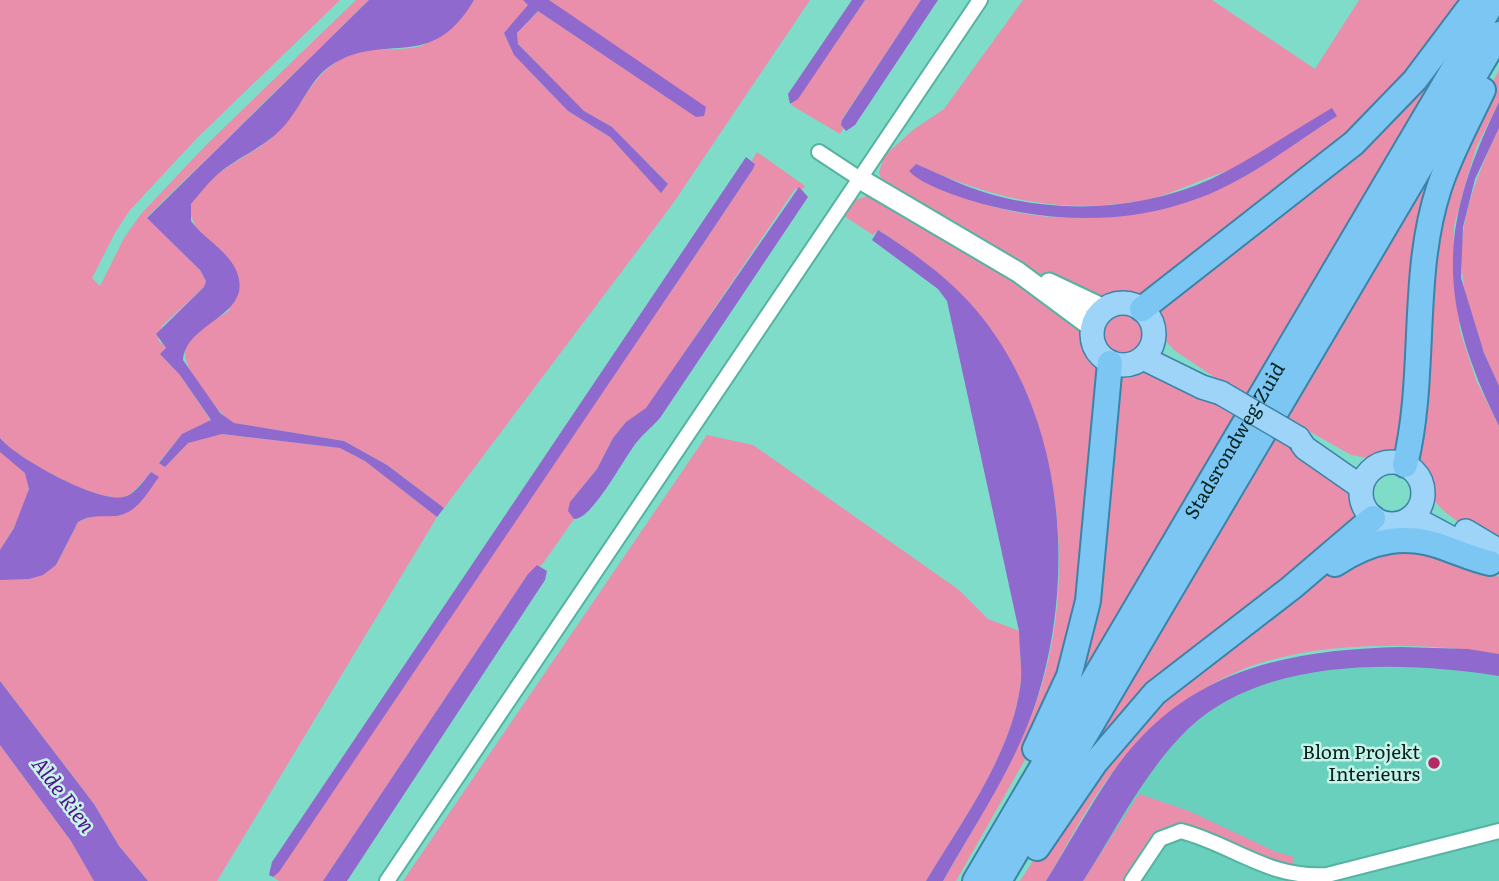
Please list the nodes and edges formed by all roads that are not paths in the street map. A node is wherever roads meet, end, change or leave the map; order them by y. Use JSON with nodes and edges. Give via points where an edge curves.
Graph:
{"nodes":[{"id":1,"x":980,"y":0,"type":"edge"},
{"id":2,"x":1475,"y":0,"type":"edge"},
{"id":3,"x":1494,"y":0,"type":"edge"},
{"id":4,"x":1499,"y":34,"type":"edge"},
{"id":5,"x":1499,"y":60,"type":"edge"},
{"id":6,"x":819,"y":152,"type":"dead end"},
{"id":7,"x":860,"y":179,"type":"junction"},
{"id":8,"x":1142,"y":309,"type":"junction"},
{"id":9,"x":1098,"y":318,"type":"junction"},
{"id":10,"x":1148,"y":349,"type":"junction"},
{"id":11,"x":1110,"y":363,"type":"junction"},
{"id":12,"x":1405,"y":465,"type":"junction"},
{"id":13,"x":1367,"y":478,"type":"junction"},
{"id":14,"x":1417,"y":508,"type":"junction"},
{"id":15,"x":1373,"y":518,"type":"junction"},
{"id":16,"x":1496,"y":561,"type":"edge"},
{"id":17,"x":1292,"y":588,"type":"junction"},
{"id":18,"x":1499,"y":831,"type":"edge"},
{"id":19,"x":387,"y":881,"type":"edge"},
{"id":20,"x":967,"y":881,"type":"edge"},
{"id":21,"x":975,"y":881,"type":"edge"},
{"id":22,"x":999,"y":881,"type":"edge"},
{"id":23,"x":1015,"y":881,"type":"edge"},
{"id":24,"x":1132,"y":881,"type":"edge"}],
"edges":[{"from":1,"to":7,"type":"street"},
{"from":2,"to":8,"type":"highway","via":[[1415,80],[1354,143]]},
{"from":3,"to":21,"type":"highway","name":"Stadsrondweg-Zuid"},
{"from":4,"to":22,"type":"highway","name":"Stadsrondweg-Zuid"},
{"from":5,"to":12,"type":"highway","via":[[1438,189],[1425,267],[1419,376]]},
{"from":6,"to":7,"type":"street"},
{"from":7,"to":9,"type":"street","via":[[1018,272],[1036,276]]},
{"from":7,"to":19,"type":"street"},
{"from":8,"to":9,"type":"main road","via":[[1127,303]]},
{"from":8,"to":10,"type":"main road","via":[[1152,323]]},
{"from":9,"to":11,"type":"main road","via":[[1093,345]]},
{"from":10,"to":11,"type":"main road","via":[[1125,365]]},
{"from":10,"to":13,"type":"main road","bridge":true,"via":[[1202,387],[1221,393],[1298,438],[1305,448]]},
{"from":11,"to":20,"type":"highway","via":[[1088,601],[1074,659],[1047,727]]},
{"from":12,"to":13,"type":"main road","via":[[1384,463]]},
{"from":12,"to":14,"type":"main road","via":[[1418,476]]},
{"from":13,"to":15,"type":"main road","via":[[1362,501]]},
{"from":14,"to":15,"type":"main road","via":[[1393,524]]},
{"from":14,"to":16,"type":"main road"},
{"from":15,"to":17,"type":"highway"},
{"from":16,"to":17,"type":"highway","via":[[1399,539],[1371,544]]},
{"from":17,"to":23,"type":"highway","via":[[1190,663],[1136,712],[1095,763]]},
{"from":18,"to":24,"type":"street","via":[[1308,876],[1272,870],[1181,831],[1160,839]]}]}
